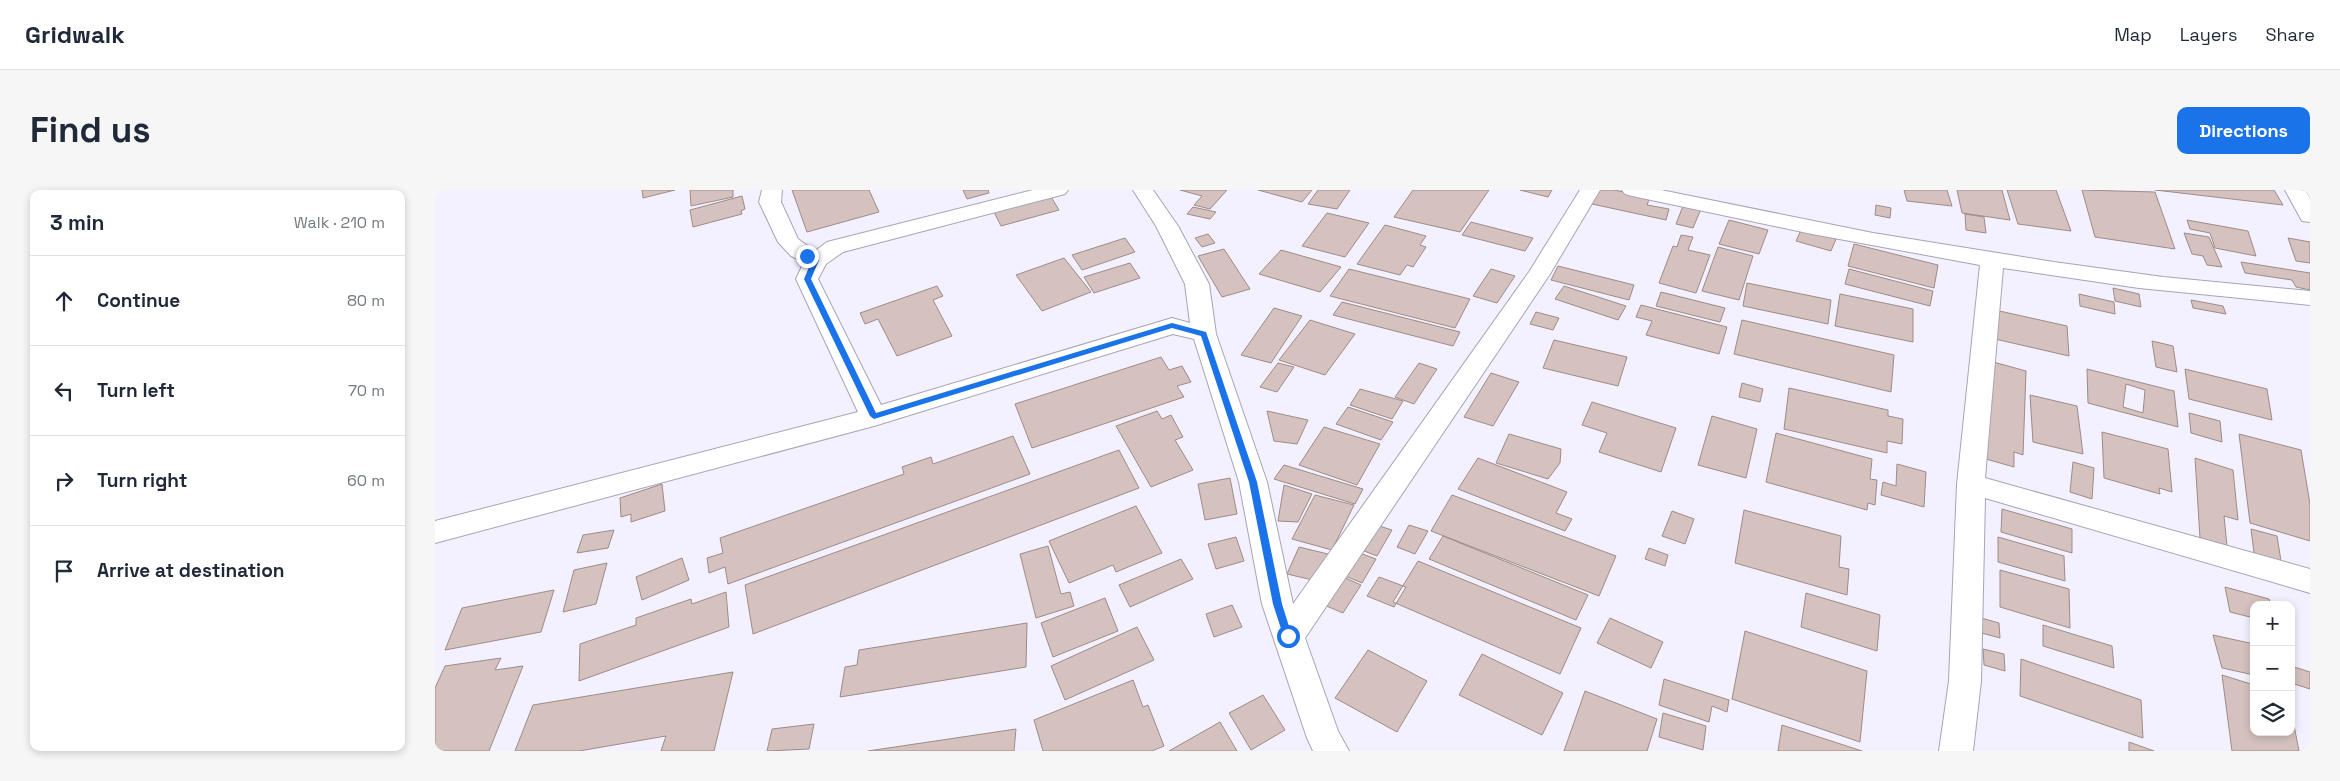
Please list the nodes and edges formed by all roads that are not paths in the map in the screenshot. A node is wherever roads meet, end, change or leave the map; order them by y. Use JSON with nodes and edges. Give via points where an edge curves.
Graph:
{"nodes":[{"id":1,"x":772,"y":190,"type":"edge"},
{"id":2,"x":1058,"y":190,"type":"edge"},
{"id":3,"x":1143,"y":190,"type":"edge"},
{"id":4,"x":1590,"y":190,"type":"edge"},
{"id":5,"x":1632,"y":190,"type":"edge"},
{"id":6,"x":2295,"y":190,"type":"edge"},
{"id":7,"x":2310,"y":216,"type":"edge"},
{"id":8,"x":816,"y":260,"type":"junction"},
{"id":9,"x":1992,"y":260,"type":"junction"},
{"id":10,"x":2310,"y":298,"type":"edge"},
{"id":11,"x":1204,"y":334,"type":"junction"},
{"id":12,"x":874,"y":416,"type":"junction"},
{"id":13,"x":1971,"y":484,"type":"junction"},
{"id":14,"x":435,"y":532,"type":"edge"},
{"id":15,"x":2310,"y":581,"type":"edge"},
{"id":16,"x":1288,"y":636,"type":"junction"},
{"id":17,"x":1332,"y":751,"type":"edge"},
{"id":18,"x":1956,"y":751,"type":"edge"}],
"edges":[{"from":1,"to":8,"type":"street","via":[[770,202],[789,242]]},
{"from":2,"to":8,"type":"street","via":[[835,247]]},
{"from":3,"to":11,"type":"street","via":[[1167,226],[1197,284]]},
{"from":4,"to":16,"type":"street","via":[[1539,274]]},
{"from":5,"to":9,"type":"street","via":[[1735,213]]},
{"from":6,"to":7,"type":"street"},
{"from":8,"to":12,"type":"street","via":[[807,279]]},
{"from":9,"to":10,"type":"street","via":[[2117,278]]},
{"from":9,"to":13,"type":"street"},
{"from":11,"to":12,"type":"street","via":[[1172,326]]},
{"from":11,"to":16,"type":"street","via":[[1253,482],[1277,604]]},
{"from":12,"to":14,"type":"street"},
{"from":13,"to":15,"type":"street"},
{"from":13,"to":18,"type":"street","via":[[1965,681]]},
{"from":16,"to":17,"type":"street","via":[[1324,738]]}]}
